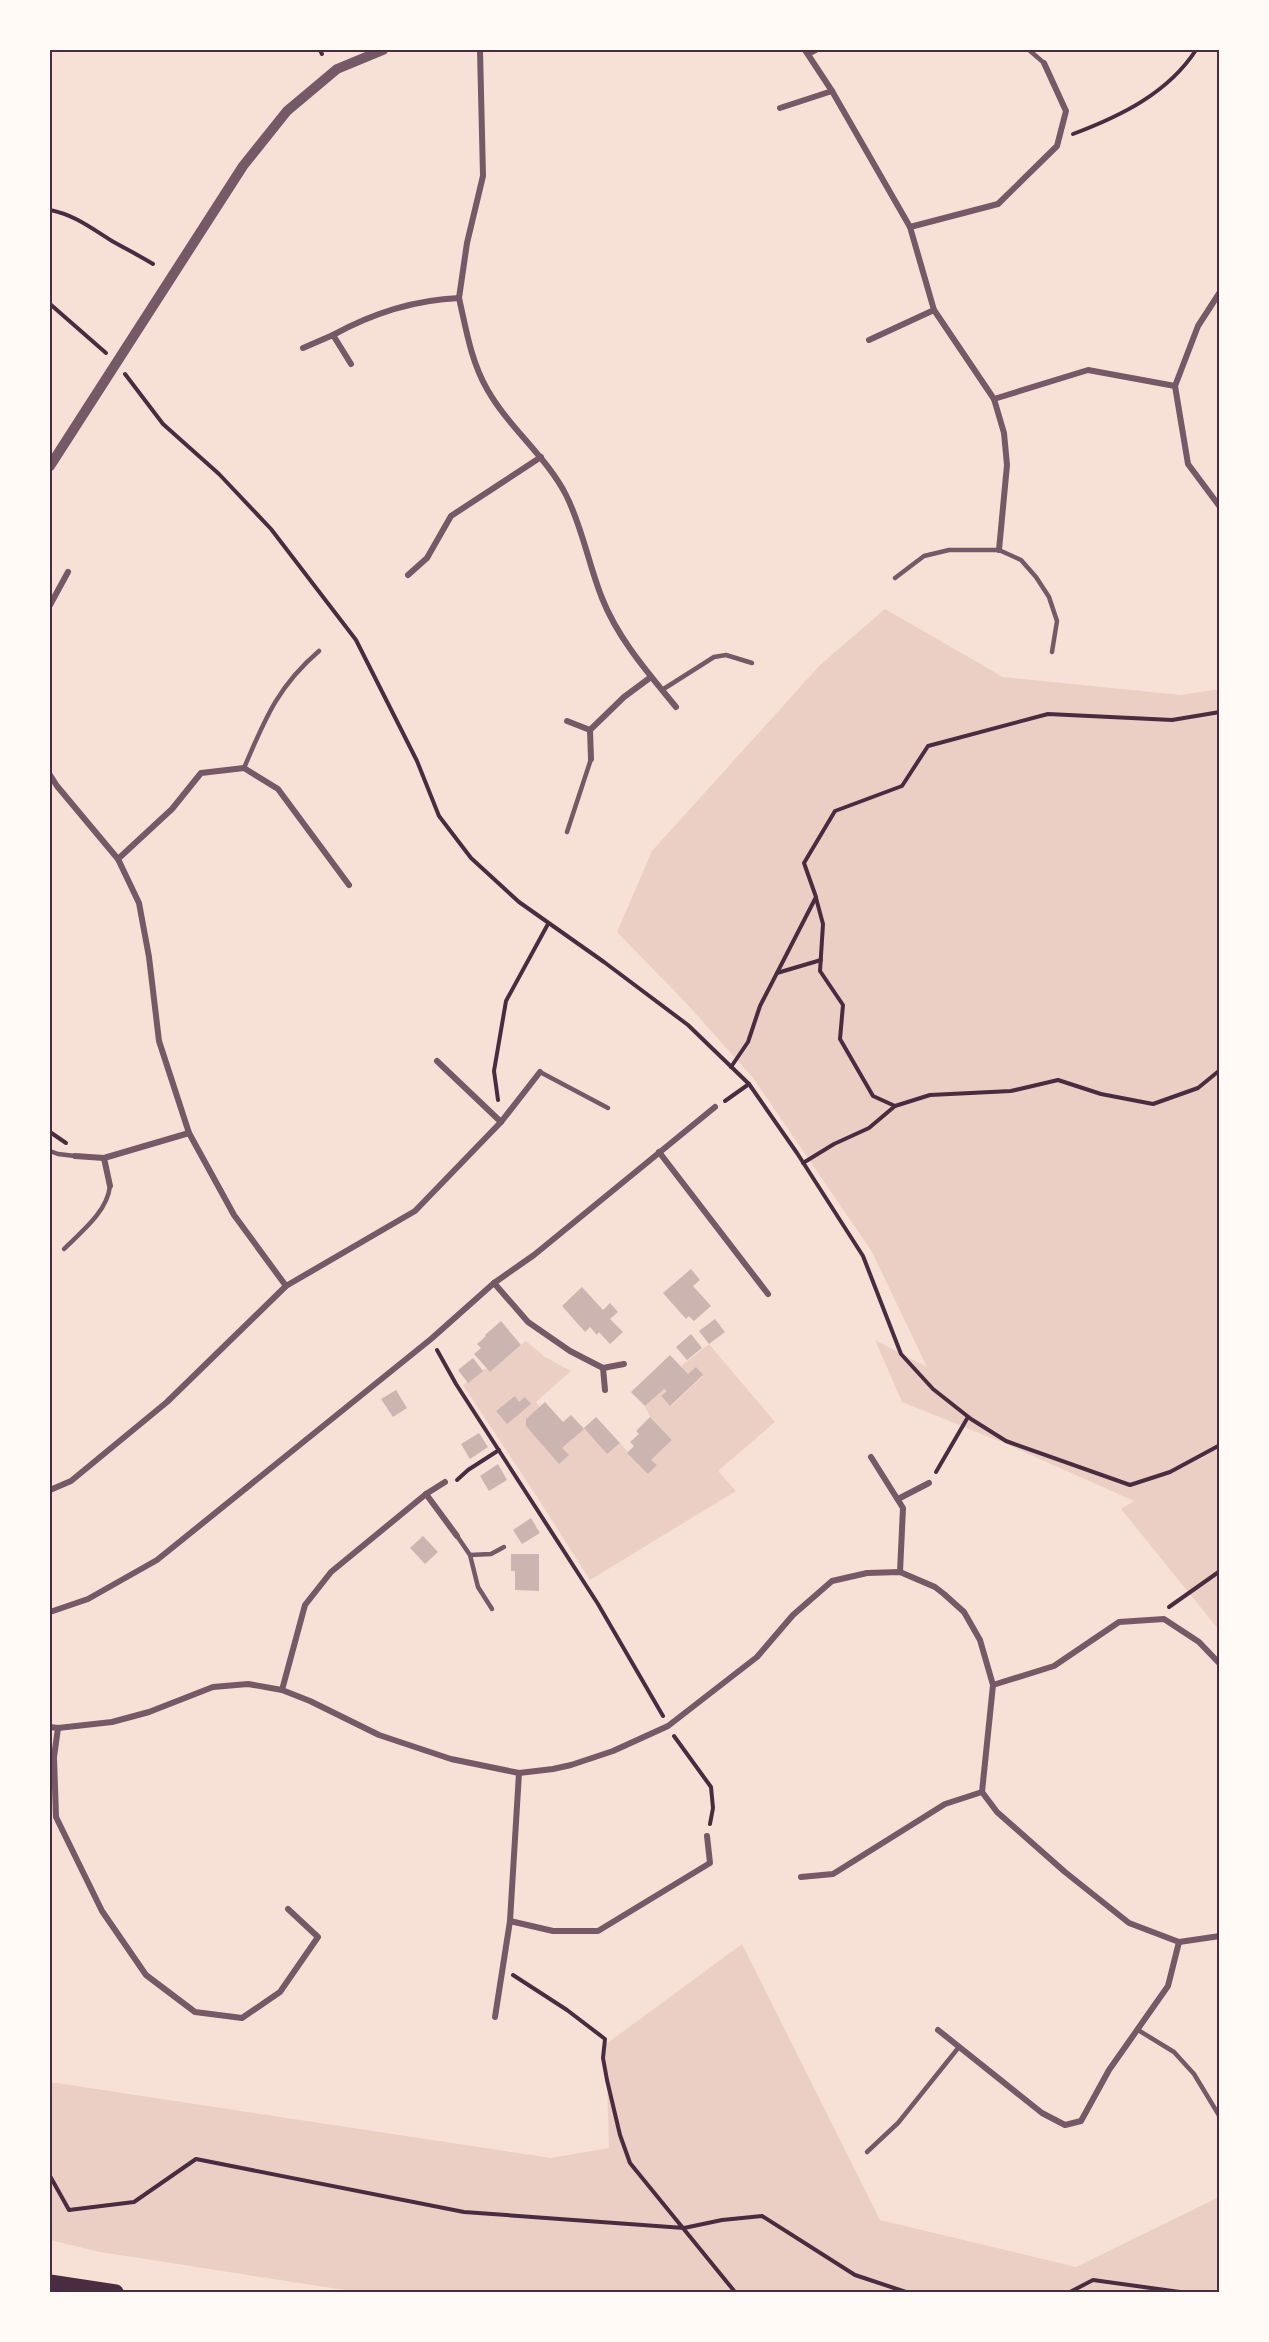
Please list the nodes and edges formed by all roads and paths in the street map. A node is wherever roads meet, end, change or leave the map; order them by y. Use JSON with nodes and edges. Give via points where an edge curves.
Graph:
{"nodes":[{"id":1,"x":383,"y":50,"type":"edge"},
{"id":2,"x":480,"y":50,"type":"edge"},
{"id":3,"x":818,"y":50,"type":"edge"},
{"id":4,"x":1029,"y":50,"type":"edge"},
{"id":5,"x":1196,"y":50,"type":"edge"},
{"id":6,"x":807,"y":52,"type":"edge"},
{"id":7,"x":1044,"y":63,"type":"joint"},
{"id":8,"x":832,"y":91,"type":"junction"},
{"id":9,"x":780,"y":108,"type":"dead end"},
{"id":10,"x":1058,"y":140,"type":"junction"},
{"id":11,"x":50,"y":210,"type":"edge"},
{"id":12,"x":910,"y":227,"type":"junction"},
{"id":13,"x":153,"y":264,"type":"dead end"},
{"id":14,"x":1220,"y":292,"type":"edge"},
{"id":15,"x":459,"y":298,"type":"junction"},
{"id":16,"x":50,"y":304,"type":"edge"},
{"id":17,"x":934,"y":310,"type":"junction"},
{"id":18,"x":333,"y":335,"type":"junction"},
{"id":19,"x":869,"y":340,"type":"dead end"},
{"id":20,"x":303,"y":348,"type":"dead end"},
{"id":21,"x":117,"y":363,"type":"junction"},
{"id":22,"x":351,"y":364,"type":"dead end"},
{"id":23,"x":1174,"y":386,"type":"junction"},
{"id":24,"x":994,"y":399,"type":"junction"},
{"id":25,"x":541,"y":457,"type":"junction"},
{"id":26,"x":50,"y":466,"type":"edge"},
{"id":27,"x":1220,"y":507,"type":"edge"},
{"id":28,"x":999,"y":550,"type":"junction"},
{"id":29,"x":68,"y":572,"type":"dead end"},
{"id":30,"x":408,"y":575,"type":"dead end"},
{"id":31,"x":895,"y":578,"type":"dead end"},
{"id":32,"x":50,"y":605,"type":"edge"},
{"id":33,"x":319,"y":651,"type":"dead end"},
{"id":34,"x":1052,"y":652,"type":"dead end"},
{"id":35,"x":752,"y":663,"type":"dead end"},
{"id":36,"x":651,"y":676,"type":"junction"},
{"id":37,"x":662,"y":690,"type":"junction"},
{"id":38,"x":676,"y":707,"type":"dead end"},
{"id":39,"x":1220,"y":712,"type":"edge"},
{"id":40,"x":567,"y":721,"type":"dead end"},
{"id":41,"x":590,"y":730,"type":"junction"},
{"id":42,"x":591,"y":759,"type":"joint"},
{"id":43,"x":244,"y":768,"type":"junction"},
{"id":44,"x":50,"y":775,"type":"edge"},
{"id":45,"x":57,"y":786,"type":"junction"},
{"id":46,"x":50,"y":793,"type":"edge"},
{"id":47,"x":567,"y":832,"type":"dead end"},
{"id":48,"x":118,"y":859,"type":"junction"},
{"id":49,"x":349,"y":885,"type":"dead end"},
{"id":50,"x":816,"y":897,"type":"junction"},
{"id":51,"x":548,"y":924,"type":"junction"},
{"id":52,"x":821,"y":960,"type":"junction"},
{"id":53,"x":777,"y":973,"type":"junction"},
{"id":54,"x":437,"y":1061,"type":"dead end"},
{"id":55,"x":731,"y":1067,"type":"junction"},
{"id":56,"x":1220,"y":1070,"type":"edge"},
{"id":57,"x":540,"y":1072,"type":"joint"},
{"id":58,"x":749,"y":1084,"type":"junction"},
{"id":59,"x":895,"y":1106,"type":"junction"},
{"id":60,"x":715,"y":1107,"type":"joint"},
{"id":61,"x":608,"y":1108,"type":"dead end"},
{"id":62,"x":501,"y":1122,"type":"junction"},
{"id":63,"x":189,"y":1133,"type":"junction"},
{"id":64,"x":50,"y":1151,"type":"edge"},
{"id":65,"x":659,"y":1152,"type":"junction"},
{"id":66,"x":75,"y":1156,"type":"joint"},
{"id":67,"x":104,"y":1158,"type":"junction"},
{"id":68,"x":804,"y":1163,"type":"junction"},
{"id":69,"x":111,"y":1186,"type":"joint"},
{"id":70,"x":64,"y":1249,"type":"dead end"},
{"id":71,"x":494,"y":1283,"type":"junction"},
{"id":72,"x":286,"y":1286,"type":"junction"},
{"id":73,"x":768,"y":1294,"type":"dead end"},
{"id":74,"x":431,"y":1339,"type":"junction"},
{"id":75,"x":624,"y":1364,"type":"dead end"},
{"id":76,"x":603,"y":1368,"type":"junction"},
{"id":77,"x":605,"y":1390,"type":"dead end"},
{"id":78,"x":968,"y":1416,"type":"junction"},
{"id":79,"x":1220,"y":1445,"type":"edge"},
{"id":80,"x":499,"y":1450,"type":"junction"},
{"id":81,"x":871,"y":1457,"type":"dead end"},
{"id":82,"x":457,"y":1480,"type":"dead end"},
{"id":83,"x":445,"y":1482,"type":"dead end"},
{"id":84,"x":929,"y":1483,"type":"joint"},
{"id":85,"x":50,"y":1490,"type":"edge"},
{"id":86,"x":426,"y":1494,"type":"junction"},
{"id":87,"x":898,"y":1499,"type":"junction"},
{"id":88,"x":457,"y":1536,"type":"joint"},
{"id":89,"x":504,"y":1547,"type":"dead end"},
{"id":90,"x":470,"y":1555,"type":"junction"},
{"id":91,"x":1220,"y":1571,"type":"edge"},
{"id":92,"x":900,"y":1572,"type":"junction"},
{"id":93,"x":492,"y":1609,"type":"dead end"},
{"id":94,"x":50,"y":1612,"type":"edge"},
{"id":95,"x":1164,"y":1619,"type":"junction"},
{"id":96,"x":1220,"y":1664,"type":"edge"},
{"id":97,"x":993,"y":1684,"type":"junction"},
{"id":98,"x":282,"y":1690,"type":"junction"},
{"id":99,"x":668,"y":1726,"type":"junction"},
{"id":100,"x":50,"y":1727,"type":"edge"},
{"id":101,"x":58,"y":1728,"type":"junction"},
{"id":102,"x":519,"y":1773,"type":"junction"},
{"id":103,"x":982,"y":1792,"type":"junction"},
{"id":104,"x":707,"y":1836,"type":"joint"},
{"id":105,"x":801,"y":1877,"type":"dead end"},
{"id":106,"x":288,"y":1909,"type":"dead end"},
{"id":107,"x":510,"y":1921,"type":"junction"},
{"id":108,"x":1220,"y":1936,"type":"edge"},
{"id":109,"x":1179,"y":1942,"type":"junction"},
{"id":110,"x":502,"y":1968,"type":"junction"},
{"id":111,"x":495,"y":2017,"type":"dead end"},
{"id":112,"x":938,"y":2030,"type":"dead end"},
{"id":113,"x":1138,"y":2030,"type":"junction"},
{"id":114,"x":959,"y":2046,"type":"junction"},
{"id":115,"x":1220,"y":2116,"type":"edge"},
{"id":116,"x":867,"y":2152,"type":"dead end"},
{"id":117,"x":50,"y":2176,"type":"edge"},
{"id":118,"x":684,"y":2228,"type":"junction"},
{"id":119,"x":50,"y":2282,"type":"edge"},
{"id":120,"x":116,"y":2292,"type":"edge"},
{"id":121,"x":735,"y":2292,"type":"edge"},
{"id":122,"x":906,"y":2292,"type":"edge"},
{"id":123,"x":1070,"y":2292,"type":"edge"},
{"id":124,"x":1180,"y":2292,"type":"edge"}],
"edges":[{"from":1,"to":21,"type":"street","via":[[337,69],[287,111],[243,166]]},
{"from":2,"to":15,"type":"street","via":[[483,176]]},
{"from":3,"to":6,"type":"lane"},
{"from":4,"to":7,"type":"lane"},
{"from":5,"to":10,"type":"path","via":[[1141,104]]},
{"from":6,"to":8,"type":"street"},
{"from":7,"to":10,"type":"street","via":[[1066,111]]},
{"from":8,"to":9,"type":"street"},
{"from":8,"to":12,"type":"street"},
{"from":10,"to":12,"type":"street","via":[[1057,146],[998,204]]},
{"from":11,"to":13,"type":"path","via":[[88,223]]},
{"from":12,"to":17,"type":"street"},
{"from":14,"to":23,"type":"street","via":[[1197,326]]},
{"from":15,"to":18,"type":"street","via":[[393,308],[359,320]]},
{"from":15,"to":25,"type":"street","via":[[470,349],[487,389]]},
{"from":16,"to":21,"type":"path"},
{"from":17,"to":19,"type":"street"},
{"from":17,"to":24,"type":"street"},
{"from":18,"to":20,"type":"street"},
{"from":18,"to":22,"type":"street"},
{"from":21,"to":26,"type":"street"},
{"from":21,"to":51,"type":"path","via":[[163,424],[219,474],[310,578],[356,640],[417,761],[439,816],[471,858]]},
{"from":23,"to":24,"type":"street","via":[[1088,370]]},
{"from":23,"to":27,"type":"street","via":[[1188,464]]},
{"from":24,"to":28,"type":"street","via":[[1004,433],[1007,465]]},
{"from":25,"to":30,"type":"street","via":[[451,516],[427,558]]},
{"from":25,"to":36,"type":"street","via":[[567,497],[611,618]]},
{"from":28,"to":31,"type":"lane","via":[[936,552],[924,556]]},
{"from":28,"to":34,"type":"lane","via":[[1021,560],[1050,597],[1057,621]]},
{"from":29,"to":32,"type":"street"},
{"from":33,"to":43,"type":"lane","via":[[301,666],[266,715]]},
{"from":35,"to":37,"type":"lane","via":[[726,655],[714,657]]},
{"from":36,"to":37,"type":"street"},
{"from":36,"to":41,"type":"street"},
{"from":37,"to":38,"type":"street"},
{"from":39,"to":50,"type":"path","via":[[1172,720],[1048,714],[928,746],[902,786],[835,811],[804,863]]},
{"from":40,"to":41,"type":"street"},
{"from":41,"to":42,"type":"street"},
{"from":42,"to":47,"type":"lane"},
{"from":43,"to":48,"type":"street","via":[[201,773],[172,809]]},
{"from":43,"to":49,"type":"street","via":[[278,789]]},
{"from":44,"to":45,"type":"street"},
{"from":45,"to":46,"type":"street"},
{"from":45,"to":48,"type":"street"},
{"from":48,"to":63,"type":"street","via":[[139,903],[159,1041]]},
{"from":50,"to":52,"type":"path","via":[[823,924]]},
{"from":50,"to":53,"type":"path"},
{"from":51,"to":55,"type":"path","via":[[679,1018]]},
{"from":51,"to":62,"type":"path","via":[[507,1001],[494,1071]]},
{"from":52,"to":53,"type":"path"},
{"from":52,"to":59,"type":"path","via":[[820,971],[843,1005],[840,1039],[873,1096]]},
{"from":53,"to":55,"type":"path","via":[[748,1042]]},
{"from":54,"to":62,"type":"street"},
{"from":55,"to":58,"type":"path"},
{"from":56,"to":59,"type":"path","via":[[1198,1088],[1153,1104],[1101,1094],[1058,1080],[1011,1091],[930,1095]]},
{"from":57,"to":61,"type":"lane"},
{"from":57,"to":62,"type":"street"},
{"from":58,"to":60,"type":"path"},
{"from":58,"to":68,"type":"path"},
{"from":59,"to":68,"type":"path","via":[[869,1128]]},
{"from":60,"to":65,"type":"street"},
{"from":62,"to":72,"type":"street","via":[[415,1211]]},
{"from":63,"to":67,"type":"street"},
{"from":63,"to":72,"type":"street","via":[[234,1215]]},
{"from":64,"to":66,"type":"lane"},
{"from":65,"to":71,"type":"street","via":[[543,1248]]},
{"from":65,"to":73,"type":"street"},
{"from":66,"to":67,"type":"street"},
{"from":67,"to":69,"type":"street"},
{"from":68,"to":78,"type":"path","via":[[863,1256],[902,1354],[933,1389]]},
{"from":69,"to":70,"type":"lane","via":[[102,1210]]},
{"from":71,"to":74,"type":"street"},
{"from":71,"to":76,"type":"street","via":[[528,1322],[570,1352]]},
{"from":72,"to":85,"type":"street","via":[[167,1402],[71,1481]]},
{"from":74,"to":80,"type":"path"},
{"from":74,"to":94,"type":"street","via":[[157,1560],[88,1599]]},
{"from":75,"to":76,"type":"street"},
{"from":76,"to":77,"type":"street"},
{"from":78,"to":79,"type":"path","via":[[1006,1441],[1130,1485],[1170,1472]]},
{"from":78,"to":84,"type":"path"},
{"from":80,"to":82,"type":"path"},
{"from":80,"to":99,"type":"path","via":[[598,1604]]},
{"from":81,"to":87,"type":"street"},
{"from":83,"to":86,"type":"street"},
{"from":84,"to":87,"type":"street"},
{"from":86,"to":88,"type":"street"},
{"from":86,"to":98,"type":"street","via":[[331,1572],[305,1605]]},
{"from":87,"to":92,"type":"street","via":[[903,1508]]},
{"from":88,"to":90,"type":"lane"},
{"from":89,"to":90,"type":"lane","via":[[491,1554]]},
{"from":90,"to":93,"type":"lane","via":[[478,1587]]},
{"from":91,"to":95,"type":"path","via":[[1167,1609]]},
{"from":92,"to":97,"type":"street","via":[[935,1587],[964,1612],[980,1640]]},
{"from":92,"to":99,"type":"street","via":[[867,1573],[831,1581],[793,1615],[757,1657]]},
{"from":95,"to":96,"type":"street","via":[[1199,1642]]},
{"from":95,"to":97,"type":"street","via":[[1119,1622],[1054,1666]]},
{"from":97,"to":103,"type":"street"},
{"from":98,"to":101,"type":"street","via":[[248,1684],[213,1687],[112,1722]]},
{"from":98,"to":102,"type":"street","via":[[379,1735],[452,1759]]},
{"from":99,"to":102,"type":"street","via":[[571,1765]]},
{"from":99,"to":104,"type":"path","via":[[711,1787],[713,1808]]},
{"from":100,"to":101,"type":"street"},
{"from":101,"to":106,"type":"street","via":[[54,1757],[56,1817],[102,1911],[146,1975],[195,2012],[242,2018],[280,1992],[318,1937]]},
{"from":102,"to":107,"type":"street"},
{"from":103,"to":105,"type":"street","via":[[945,1804],[833,1874]]},
{"from":103,"to":109,"type":"street","via":[[997,1812],[1129,1923]]},
{"from":104,"to":107,"type":"street","via":[[710,1863],[598,1931],[553,1931]]},
{"from":107,"to":110,"type":"street"},
{"from":108,"to":109,"type":"street"},
{"from":109,"to":113,"type":"street","via":[[1168,1986]]},
{"from":110,"to":111,"type":"street"},
{"from":110,"to":118,"type":"path","via":[[605,2039],[607,2080],[630,2163]]},
{"from":112,"to":114,"type":"street"},
{"from":113,"to":114,"type":"street","via":[[1109,2070],[1081,2121],[1065,2125],[1042,2113]]},
{"from":113,"to":115,"type":"lane","via":[[1174,2052],[1194,2074]]},
{"from":114,"to":116,"type":"lane","via":[[898,2123]]},
{"from":117,"to":118,"type":"path","via":[[69,2210],[134,2202],[196,2159],[464,2212]]},
{"from":118,"to":121,"type":"path"},
{"from":118,"to":122,"type":"path","via":[[762,2216],[855,2275]]},
{"from":119,"to":120,"type":"main road"},
{"from":123,"to":124,"type":"path","via":[[1093,2280]]}]}
